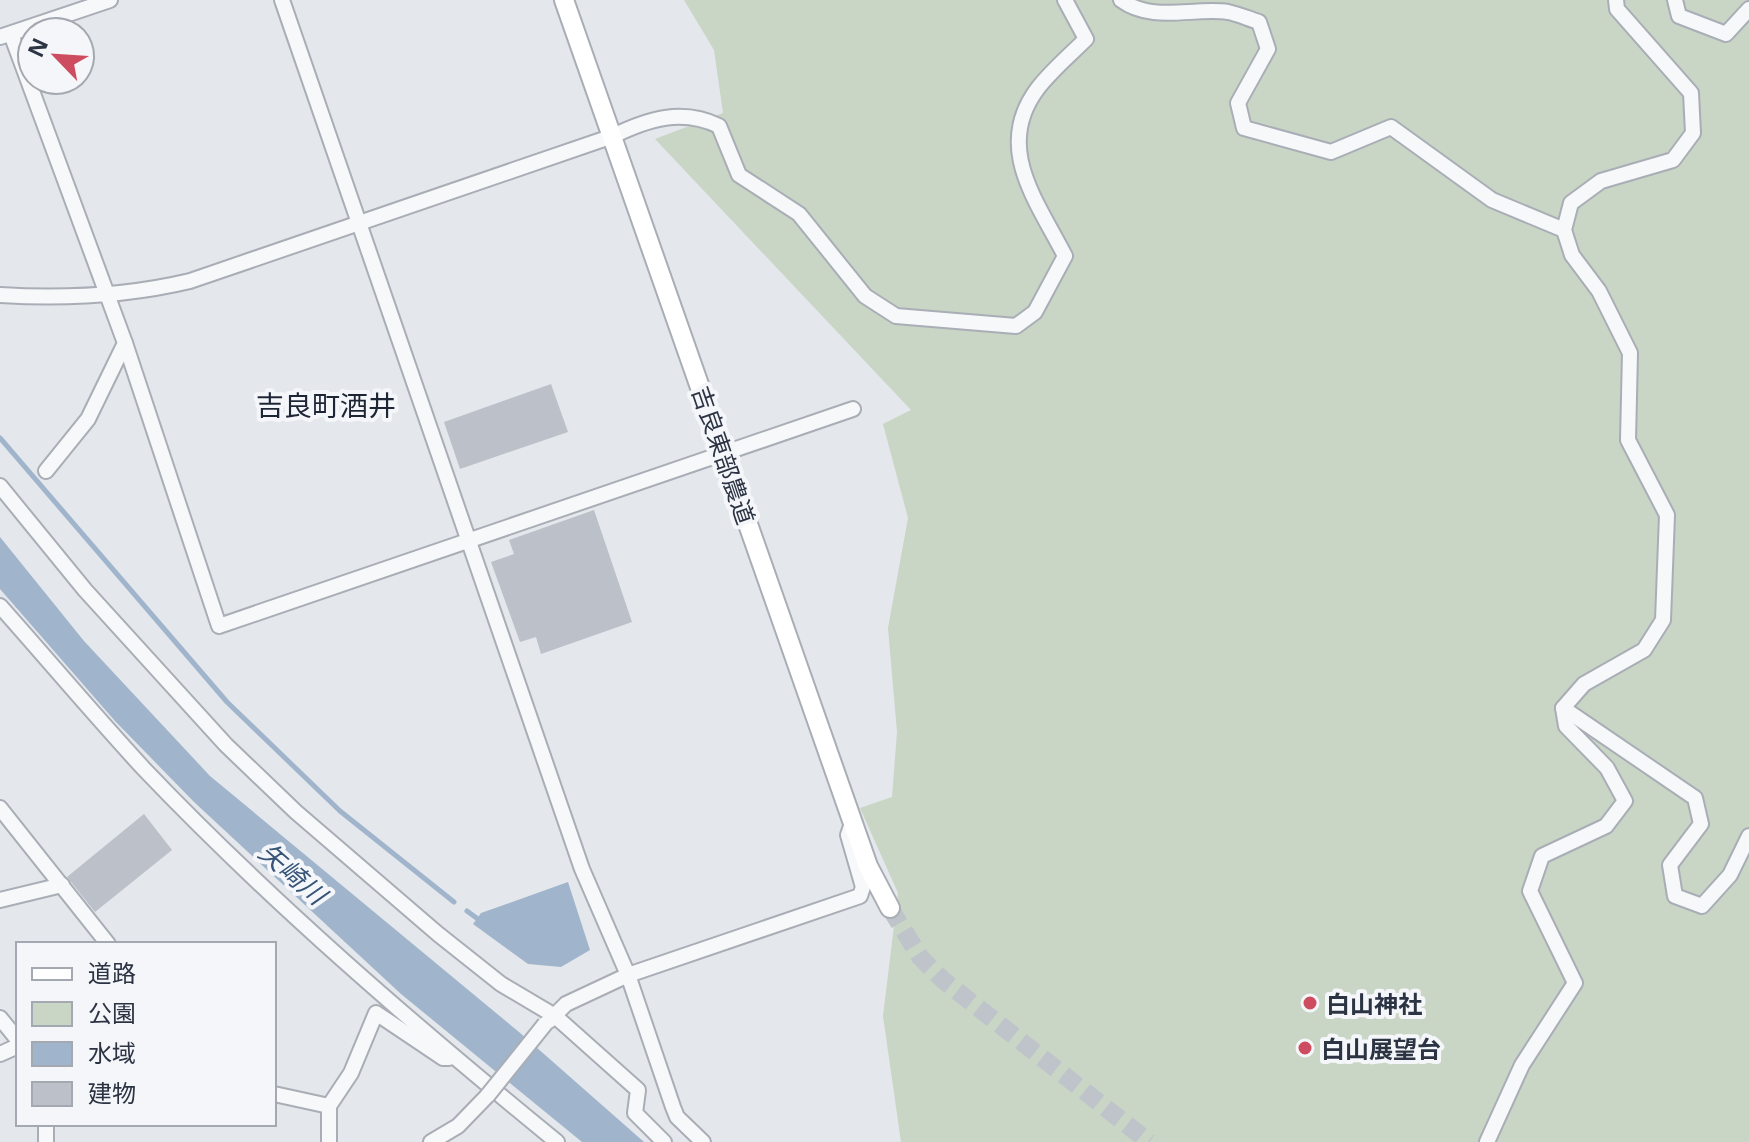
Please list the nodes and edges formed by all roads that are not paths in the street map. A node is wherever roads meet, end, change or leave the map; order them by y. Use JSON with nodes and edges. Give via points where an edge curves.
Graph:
{"nodes":[{"id":1,"x":110,"y":0,"type":"edge"},
{"id":2,"x":282,"y":0,"type":"edge"},
{"id":3,"x":564,"y":0,"type":"edge"},
{"id":4,"x":1065,"y":0,"type":"edge"},
{"id":5,"x":1121,"y":0,"type":"edge"},
{"id":6,"x":1616,"y":0,"type":"edge"},
{"id":7,"x":1675,"y":0,"type":"edge"},
{"id":8,"x":1749,"y":9,"type":"edge"},
{"id":9,"x":6,"y":35,"type":"edge"},
{"id":10,"x":613,"y":136,"type":"junction"},
{"id":11,"x":360,"y":224,"type":"junction"},
{"id":12,"x":1564,"y":230,"type":"junction"},
{"id":13,"x":0,"y":295,"type":"edge"},
{"id":14,"x":106,"y":295,"type":"junction"},
{"id":15,"x":125,"y":343,"type":"junction"},
{"id":16,"x":853,"y":409,"type":"dead end"},
{"id":17,"x":724,"y":455,"type":"junction"},
{"id":18,"x":46,"y":471,"type":"dead end"},
{"id":19,"x":0,"y":486,"type":"edge"},
{"id":20,"x":469,"y":540,"type":"junction"},
{"id":21,"x":0,"y":606,"type":"edge"},
{"id":22,"x":1563,"y":708,"type":"junction"},
{"id":23,"x":0,"y":808,"type":"edge"},
{"id":24,"x":854,"y":821,"type":"junction"},
{"id":25,"x":1749,"y":836,"type":"edge"},
{"id":26,"x":62,"y":885,"type":"junction"},
{"id":27,"x":0,"y":900,"type":"edge"},
{"id":28,"x":890,"y":908,"type":"tunnel mouth"},
{"id":29,"x":106,"y":942,"type":"edge"},
{"id":30,"x":628,"y":975,"type":"junction"},
{"id":31,"x":0,"y":1018,"type":"edge"},
{"id":32,"x":550,"y":1020,"type":"junction"},
{"id":33,"x":16,"y":1040,"type":"edge"},
{"id":34,"x":454,"y":1058,"type":"junction"},
{"id":35,"x":276,"y":1094,"type":"edge"},
{"id":36,"x":329,"y":1106,"type":"junction"},
{"id":37,"x":329,"y":1142,"type":"edge"},
{"id":38,"x":431,"y":1142,"type":"edge"},
{"id":39,"x":557,"y":1142,"type":"edge"},
{"id":40,"x":664,"y":1142,"type":"edge"},
{"id":41,"x":703,"y":1142,"type":"edge"},
{"id":42,"x":1487,"y":1142,"type":"edge"}],
"edges":[{"from":1,"to":9,"type":"street"},
{"from":2,"to":11,"type":"street"},
{"from":3,"to":10,"type":"street","name":"吉良東部農道"},
{"from":4,"to":10,"type":"street","via":[[1086,39],[1037,89],[1018,125],[1019,166],[1065,256],[1035,312],[1016,326],[896,316],[865,296],[799,214],[739,175],[723,131],[704,119],[657,119]]},
{"from":5,"to":12,"type":"street","via":[[1133,9],[1188,15],[1226,12],[1259,22],[1268,49],[1238,103],[1244,128],[1331,152],[1391,127],[1492,200]]},
{"from":6,"to":12,"type":"street","via":[[1617,9],[1691,93],[1693,133],[1673,160],[1601,181],[1571,203]]},
{"from":7,"to":8,"type":"street","via":[[1679,16],[1726,34]]},
{"from":9,"to":14,"type":"street"},
{"from":10,"to":11,"type":"street"},
{"from":10,"to":17,"type":"street","name":"吉良東部農道"},
{"from":11,"to":14,"type":"street","via":[[190,281]]},
{"from":11,"to":20,"type":"street"},
{"from":12,"to":22,"type":"street","via":[[1572,255],[1599,291],[1630,353],[1628,440],[1667,515],[1663,620],[1644,650],[1584,684]]},
{"from":13,"to":14,"type":"street"},
{"from":14,"to":15,"type":"street"},
{"from":15,"to":18,"type":"street","via":[[88,419]]},
{"from":15,"to":20,"type":"street","via":[[219,626]]},
{"from":16,"to":17,"type":"street"},
{"from":17,"to":20,"type":"street"},
{"from":17,"to":24,"type":"street","name":"吉良東部農道"},
{"from":19,"to":32,"type":"street","via":[[226,745],[438,934]]},
{"from":20,"to":30,"type":"street","via":[[582,869]]},
{"from":21,"to":34,"type":"street","via":[[144,768],[276,900]]},
{"from":22,"to":25,"type":"street","via":[[1695,798],[1701,824],[1670,865],[1675,896],[1702,906],[1730,875]]},
{"from":22,"to":42,"type":"street","via":[[1566,726],[1607,768],[1625,801],[1606,826],[1542,856],[1530,891],[1575,983],[1522,1065]]},
{"from":23,"to":26,"type":"street"},
{"from":24,"to":28,"type":"street","name":"吉良東部農道","via":[[868,866]]},
{"from":24,"to":30,"type":"street","via":[[848,835],[863,887],[860,896]]},
{"from":26,"to":27,"type":"street"},
{"from":26,"to":29,"type":"street"},
{"from":30,"to":32,"type":"street","via":[[566,1004]]},
{"from":30,"to":41,"type":"street","via":[[677,1117]]},
{"from":31,"to":33,"type":"street"},
{"from":32,"to":38,"type":"street","bridge":true,"via":[[458,1126]]},
{"from":32,"to":40,"type":"street","via":[[638,1090],[635,1113]]},
{"from":34,"to":36,"type":"street","via":[[443,1058],[376,1013],[351,1073]]},
{"from":34,"to":39,"type":"street"},
{"from":35,"to":36,"type":"street"},
{"from":36,"to":37,"type":"street"}]}
